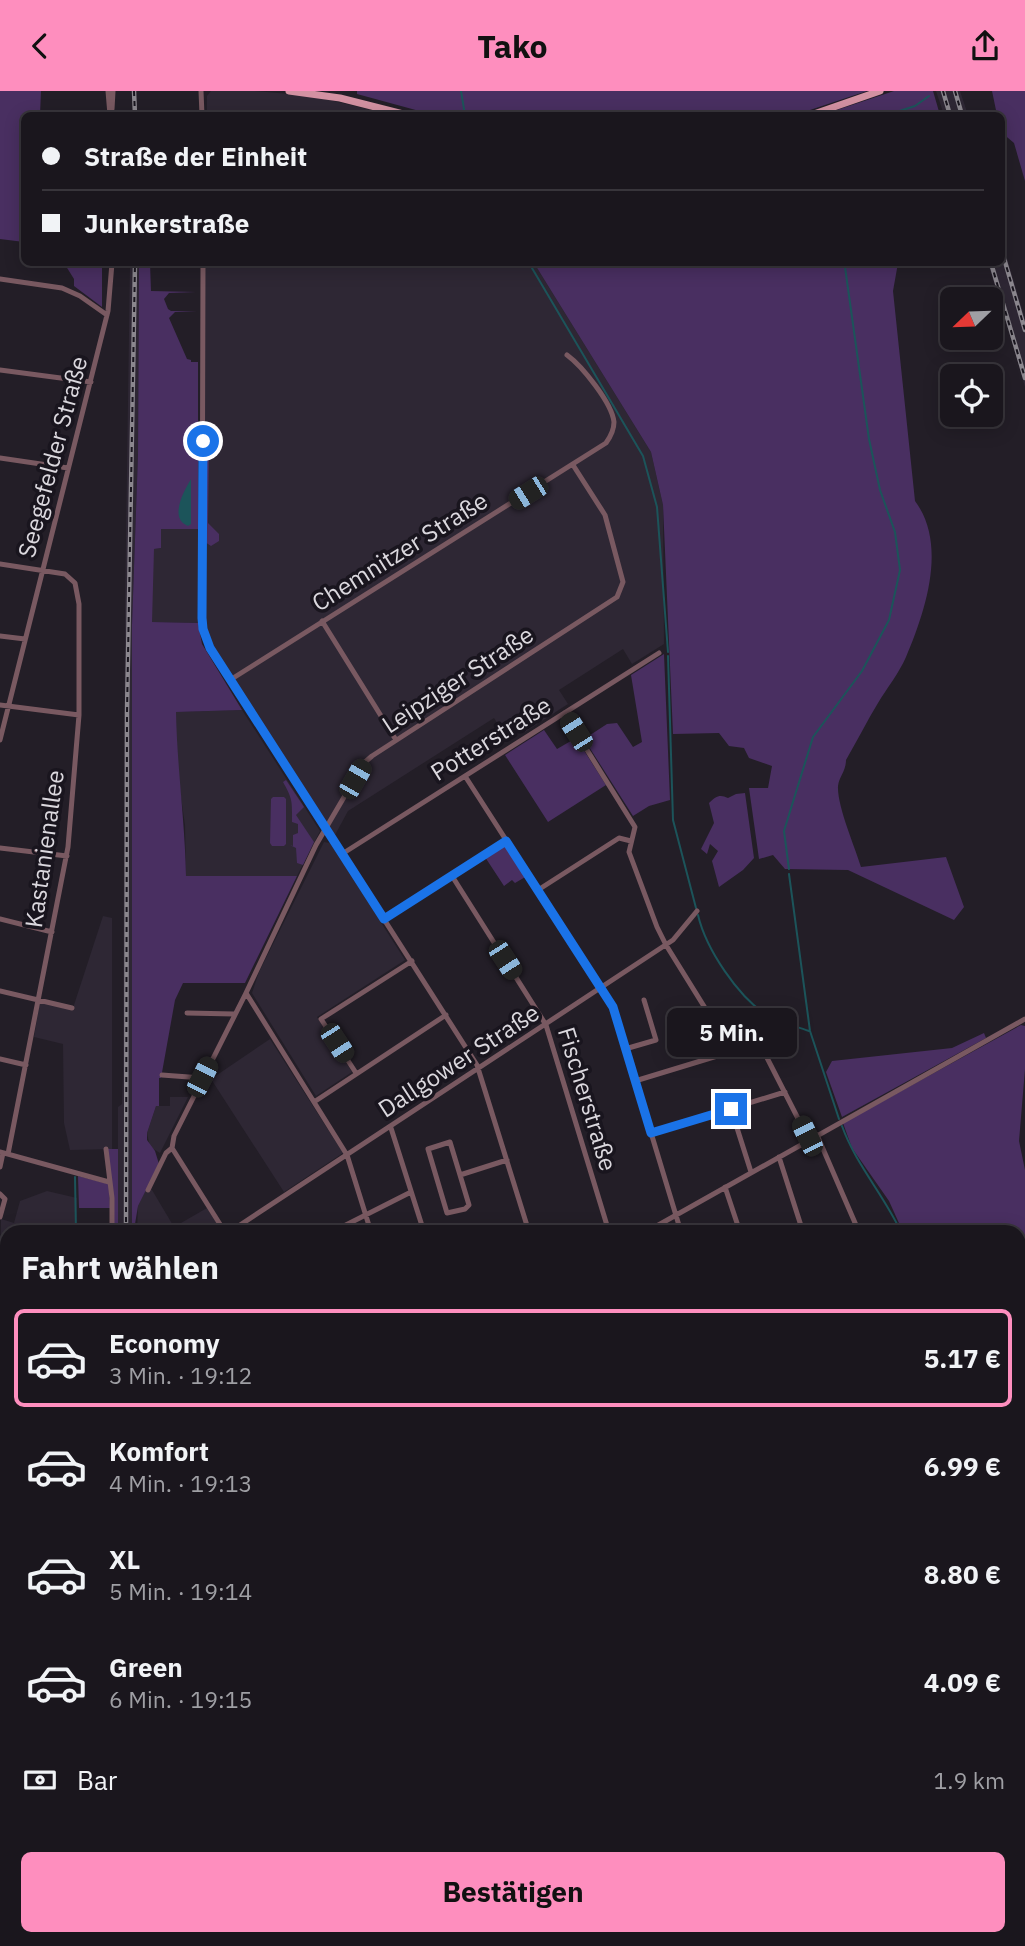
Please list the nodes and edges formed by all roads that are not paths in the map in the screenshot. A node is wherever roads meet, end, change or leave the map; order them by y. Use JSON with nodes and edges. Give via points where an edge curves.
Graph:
{"nodes":[{"id":1,"x":111,"y":91,"type":"edge"},
{"id":2,"x":201,"y":91,"type":"edge"},
{"id":3,"x":289,"y":91,"type":"edge"},
{"id":4,"x":880,"y":91,"type":"edge"},
{"id":5,"x":111,"y":112,"type":"edge"},
{"id":6,"x":202,"y":112,"type":"edge"},
{"id":7,"x":394,"y":112,"type":"edge"},
{"id":8,"x":820,"y":112,"type":"edge"},
{"id":9,"x":112,"y":266,"type":"edge"},
{"id":10,"x":203,"y":266,"type":"edge"},
{"id":11,"x":0,"y":279,"type":"edge"},
{"id":12,"x":107,"y":315,"type":"junction"},
{"id":13,"x":568,"y":355,"type":"dead end"},
{"id":14,"x":0,"y":370,"type":"edge"},
{"id":15,"x":91,"y":382,"type":"junction"},
{"id":16,"x":0,"y":458,"type":"edge"},
{"id":17,"x":573,"y":465,"type":"junction"},
{"id":18,"x":68,"y":468,"type":"junction"},
{"id":19,"x":0,"y":564,"type":"edge"},
{"id":20,"x":41,"y":570,"type":"junction"},
{"id":21,"x":322,"y":621,"type":"junction"},
{"id":22,"x":0,"y":636,"type":"edge"},
{"id":23,"x":25,"y":639,"type":"junction"},
{"id":24,"x":659,"y":653,"type":"dead end"},
{"id":25,"x":230,"y":680,"type":"junction"},
{"id":26,"x":0,"y":705,"type":"edge"},
{"id":27,"x":8,"y":706,"type":"junction"},
{"id":28,"x":564,"y":713,"type":"junction"},
{"id":29,"x":79,"y":715,"type":"junction"},
{"id":30,"x":0,"y":740,"type":"edge"},
{"id":31,"x":396,"y":740,"type":"junction"},
{"id":32,"x":465,"y":776,"type":"junction"},
{"id":33,"x":327,"y":829,"type":"junction"},
{"id":34,"x":506,"y":841,"type":"junction"},
{"id":35,"x":631,"y":841,"type":"junction"},
{"id":36,"x":0,"y":848,"type":"edge"},
{"id":37,"x":342,"y":854,"type":"junction"},
{"id":38,"x":67,"y":856,"type":"junction"},
{"id":39,"x":452,"y":876,"type":"junction"},
{"id":40,"x":538,"y":890,"type":"junction"},
{"id":41,"x":698,"y":911,"type":"dead end"},
{"id":42,"x":0,"y":919,"type":"edge"},
{"id":43,"x":384,"y":919,"type":"junction"},
{"id":44,"x":52,"y":932,"type":"junction"},
{"id":45,"x":666,"y":945,"type":"junction"},
{"id":46,"x":412,"y":961,"type":"junction"},
{"id":47,"x":601,"y":988,"type":"junction"},
{"id":48,"x":0,"y":991,"type":"edge"},
{"id":49,"x":246,"y":993,"type":"junction"},
{"id":50,"x":38,"y":1000,"type":"junction"},
{"id":51,"x":643,"y":1000,"type":"dead end"},
{"id":52,"x":72,"y":1008,"type":"dead end"},
{"id":53,"x":187,"y":1013,"type":"dead end"},
{"id":54,"x":234,"y":1014,"type":"junction"},
{"id":55,"x":446,"y":1015,"type":"junction"},
{"id":56,"x":1025,"y":1020,"type":"edge"},
{"id":57,"x":713,"y":1021,"type":"junction"},
{"id":58,"x":546,"y":1025,"type":"junction"},
{"id":59,"x":687,"y":1030,"type":"dead end"},
{"id":60,"x":731,"y":1048,"type":"junction"},
{"id":61,"x":625,"y":1049,"type":"junction"},
{"id":62,"x":0,"y":1059,"type":"edge"},
{"id":63,"x":26,"y":1065,"type":"junction"},
{"id":64,"x":479,"y":1069,"type":"junction"},
{"id":65,"x":356,"y":1073,"type":"junction"},
{"id":66,"x":162,"y":1075,"type":"dead end"},
{"id":67,"x":202,"y":1077,"type":"junction"},
{"id":68,"x":635,"y":1081,"type":"junction"},
{"id":69,"x":785,"y":1092,"type":"junction"},
{"id":70,"x":314,"y":1102,"type":"junction"},
{"id":71,"x":731,"y":1109,"type":"junction"},
{"id":72,"x":391,"y":1128,"type":"junction"},
{"id":73,"x":651,"y":1133,"type":"junction"},
{"id":74,"x":817,"y":1135,"type":"junction"},
{"id":75,"x":809,"y":1140,"type":"junction"},
{"id":76,"x":172,"y":1148,"type":"junction"},
{"id":77,"x":106,"y":1149,"type":"dead end"},
{"id":78,"x":4,"y":1153,"type":"edge"},
{"id":79,"x":347,"y":1155,"type":"junction"},
{"id":80,"x":779,"y":1157,"type":"junction"},
{"id":81,"x":507,"y":1160,"type":"junction"},
{"id":82,"x":0,"y":1167,"type":"edge"},
{"id":83,"x":751,"y":1172,"type":"junction"},
{"id":84,"x":460,"y":1175,"type":"junction"},
{"id":85,"x":109,"y":1182,"type":"junction"},
{"id":86,"x":725,"y":1187,"type":"junction"},
{"id":87,"x":148,"y":1190,"type":"dead end"},
{"id":88,"x":411,"y":1192,"type":"junction"},
{"id":89,"x":0,"y":1194,"type":"edge"},
{"id":90,"x":366,"y":1215,"type":"junction"},
{"id":91,"x":676,"y":1215,"type":"junction"},
{"id":92,"x":0,"y":1217,"type":"edge"},
{"id":93,"x":111,"y":1225,"type":"edge"},
{"id":94,"x":218,"y":1225,"type":"edge"},
{"id":95,"x":242,"y":1225,"type":"edge"},
{"id":96,"x":345,"y":1225,"type":"edge"},
{"id":97,"x":369,"y":1225,"type":"edge"},
{"id":98,"x":422,"y":1225,"type":"edge"},
{"id":99,"x":527,"y":1225,"type":"edge"},
{"id":100,"x":607,"y":1225,"type":"edge"},
{"id":101,"x":658,"y":1225,"type":"edge"},
{"id":102,"x":679,"y":1225,"type":"edge"},
{"id":103,"x":738,"y":1225,"type":"edge"},
{"id":104,"x":801,"y":1225,"type":"edge"},
{"id":105,"x":856,"y":1225,"type":"edge"}],
"edges":[{"from":1,"to":5,"type":"street"},
{"from":2,"to":6,"type":"street"},
{"from":3,"to":7,"type":"main road"},
{"from":4,"to":8,"type":"main road"},
{"from":9,"to":12,"type":"street","name":"Seegefelder Straße"},
{"from":10,"to":25,"type":"street","via":[[202,618],[210,648]]},
{"from":11,"to":12,"type":"street","via":[[62,288]]},
{"from":12,"to":15,"type":"street","name":"Seegefelder Straße"},
{"from":13,"to":17,"type":"street","name":"Chemnitzer Straße","via":[[580,364],[614,421],[607,443]]},
{"from":14,"to":15,"type":"street"},
{"from":15,"to":18,"type":"street","name":"Seegefelder Straße"},
{"from":16,"to":18,"type":"street"},
{"from":17,"to":21,"type":"street","name":"Chemnitzer Straße"},
{"from":17,"to":31,"type":"street","name":"Leipziger Straße","via":[[605,515],[623,582],[617,597]]},
{"from":18,"to":20,"type":"street","name":"Seegefelder Straße"},
{"from":19,"to":20,"type":"street","name":"Kastanienallee"},
{"from":20,"to":23,"type":"street","name":"Seegefelder Straße"},
{"from":20,"to":29,"type":"street","name":"Kastanienallee","via":[[65,574],[78,589]]},
{"from":21,"to":25,"type":"street","name":"Chemnitzer Straße"},
{"from":21,"to":31,"type":"street"},
{"from":22,"to":23,"type":"street"},
{"from":23,"to":27,"type":"street","name":"Seegefelder Straße"},
{"from":24,"to":28,"type":"street","name":"Potterstraße"},
{"from":25,"to":33,"type":"street"},
{"from":26,"to":27,"type":"street"},
{"from":27,"to":29,"type":"street"},
{"from":27,"to":30,"type":"street","name":"Seegefelder Straße"},
{"from":28,"to":32,"type":"street","name":"Potterstraße"},
{"from":28,"to":35,"type":"street","via":[[635,827]]},
{"from":29,"to":38,"type":"street","name":"Kastanienallee"},
{"from":31,"to":33,"type":"street","name":"Leipziger Straße","via":[[364,763]]},
{"from":32,"to":34,"type":"street"},
{"from":32,"to":37,"type":"street","name":"Potterstraße"},
{"from":33,"to":37,"type":"street"},
{"from":33,"to":49,"type":"street","name":"Leipziger Straße"},
{"from":34,"to":39,"type":"street"},
{"from":34,"to":40,"type":"street"},
{"from":35,"to":40,"type":"street","via":[[619,838]]},
{"from":35,"to":45,"type":"street","via":[[629,852]]},
{"from":36,"to":38,"type":"street"},
{"from":37,"to":43,"type":"street"},
{"from":38,"to":44,"type":"street","name":"Kastanienallee"},
{"from":39,"to":43,"type":"street"},
{"from":39,"to":58,"type":"street","name":"Fischerstraße"},
{"from":40,"to":47,"type":"street"},
{"from":41,"to":45,"type":"street","name":"Dallgower Straße"},
{"from":42,"to":44,"type":"street"},
{"from":43,"to":46,"type":"street"},
{"from":44,"to":50,"type":"street","name":"Kastanienallee"},
{"from":45,"to":47,"type":"street","name":"Dallgower Straße"},
{"from":45,"to":57,"type":"street"},
{"from":46,"to":55,"type":"street"},
{"from":46,"to":65,"type":"street","via":[[321,1019]]},
{"from":47,"to":58,"type":"street","name":"Dallgower Straße"},
{"from":47,"to":61,"type":"street","via":[[613,1007]]},
{"from":48,"to":50,"type":"street"},
{"from":49,"to":54,"type":"street","name":"Leipziger Straße"},
{"from":49,"to":70,"type":"street"},
{"from":50,"to":52,"type":"street"},
{"from":50,"to":63,"type":"street","name":"Kastanienallee"},
{"from":51,"to":61,"type":"street","via":[[656,1040]]},
{"from":53,"to":54,"type":"street"},
{"from":54,"to":67,"type":"street","name":"Leipziger Straße"},
{"from":55,"to":64,"type":"street"},
{"from":55,"to":65,"type":"street"},
{"from":56,"to":74,"type":"street"},
{"from":57,"to":59,"type":"street"},
{"from":57,"to":60,"type":"street"},
{"from":58,"to":64,"type":"street","name":"Dallgower Straße"},
{"from":58,"to":100,"type":"street","name":"Fischerstraße"},
{"from":60,"to":68,"type":"street"},
{"from":60,"to":69,"type":"street","via":[[758,1042]]},
{"from":61,"to":68,"type":"street"},
{"from":62,"to":63,"type":"street"},
{"from":63,"to":78,"type":"street","name":"Kastanienallee"},
{"from":64,"to":72,"type":"street","name":"Dallgower Straße"},
{"from":64,"to":81,"type":"street"},
{"from":65,"to":70,"type":"street"},
{"from":66,"to":67,"type":"street"},
{"from":67,"to":76,"type":"street","name":"Leipziger Straße"},
{"from":68,"to":73,"type":"street"},
{"from":69,"to":71,"type":"street"},
{"from":69,"to":75,"type":"street"},
{"from":70,"to":79,"type":"street"},
{"from":71,"to":73,"type":"street"},
{"from":71,"to":83,"type":"street"},
{"from":72,"to":79,"type":"street","name":"Dallgower Straße"},
{"from":72,"to":88,"type":"street"},
{"from":73,"to":91,"type":"street"},
{"from":74,"to":75,"type":"street"},
{"from":74,"to":105,"type":"street"},
{"from":75,"to":80,"type":"street"},
{"from":76,"to":87,"type":"street","name":"Leipziger Straße"},
{"from":76,"to":94,"type":"street"},
{"from":77,"to":85,"type":"street"},
{"from":78,"to":82,"type":"street","name":"Kastanienallee"},
{"from":78,"to":85,"type":"street"},
{"from":79,"to":90,"type":"street"},
{"from":79,"to":95,"type":"street","name":"Dallgower Straße"},
{"from":80,"to":83,"type":"street"},
{"from":80,"to":104,"type":"street"},
{"from":81,"to":84,"type":"street"},
{"from":81,"to":99,"type":"street"},
{"from":83,"to":86,"type":"street"},
{"from":84,"to":84,"type":"street","via":[[450,1142],[428,1149],[447,1213],[469,1205]]},
{"from":85,"to":93,"type":"street"},
{"from":86,"to":91,"type":"street"},
{"from":86,"to":103,"type":"street"},
{"from":88,"to":90,"type":"street"},
{"from":88,"to":98,"type":"street"},
{"from":89,"to":92,"type":"street","via":[[5,1199]]},
{"from":90,"to":96,"type":"street"},
{"from":90,"to":97,"type":"street"},
{"from":91,"to":101,"type":"street"},
{"from":91,"to":102,"type":"street"}]}
